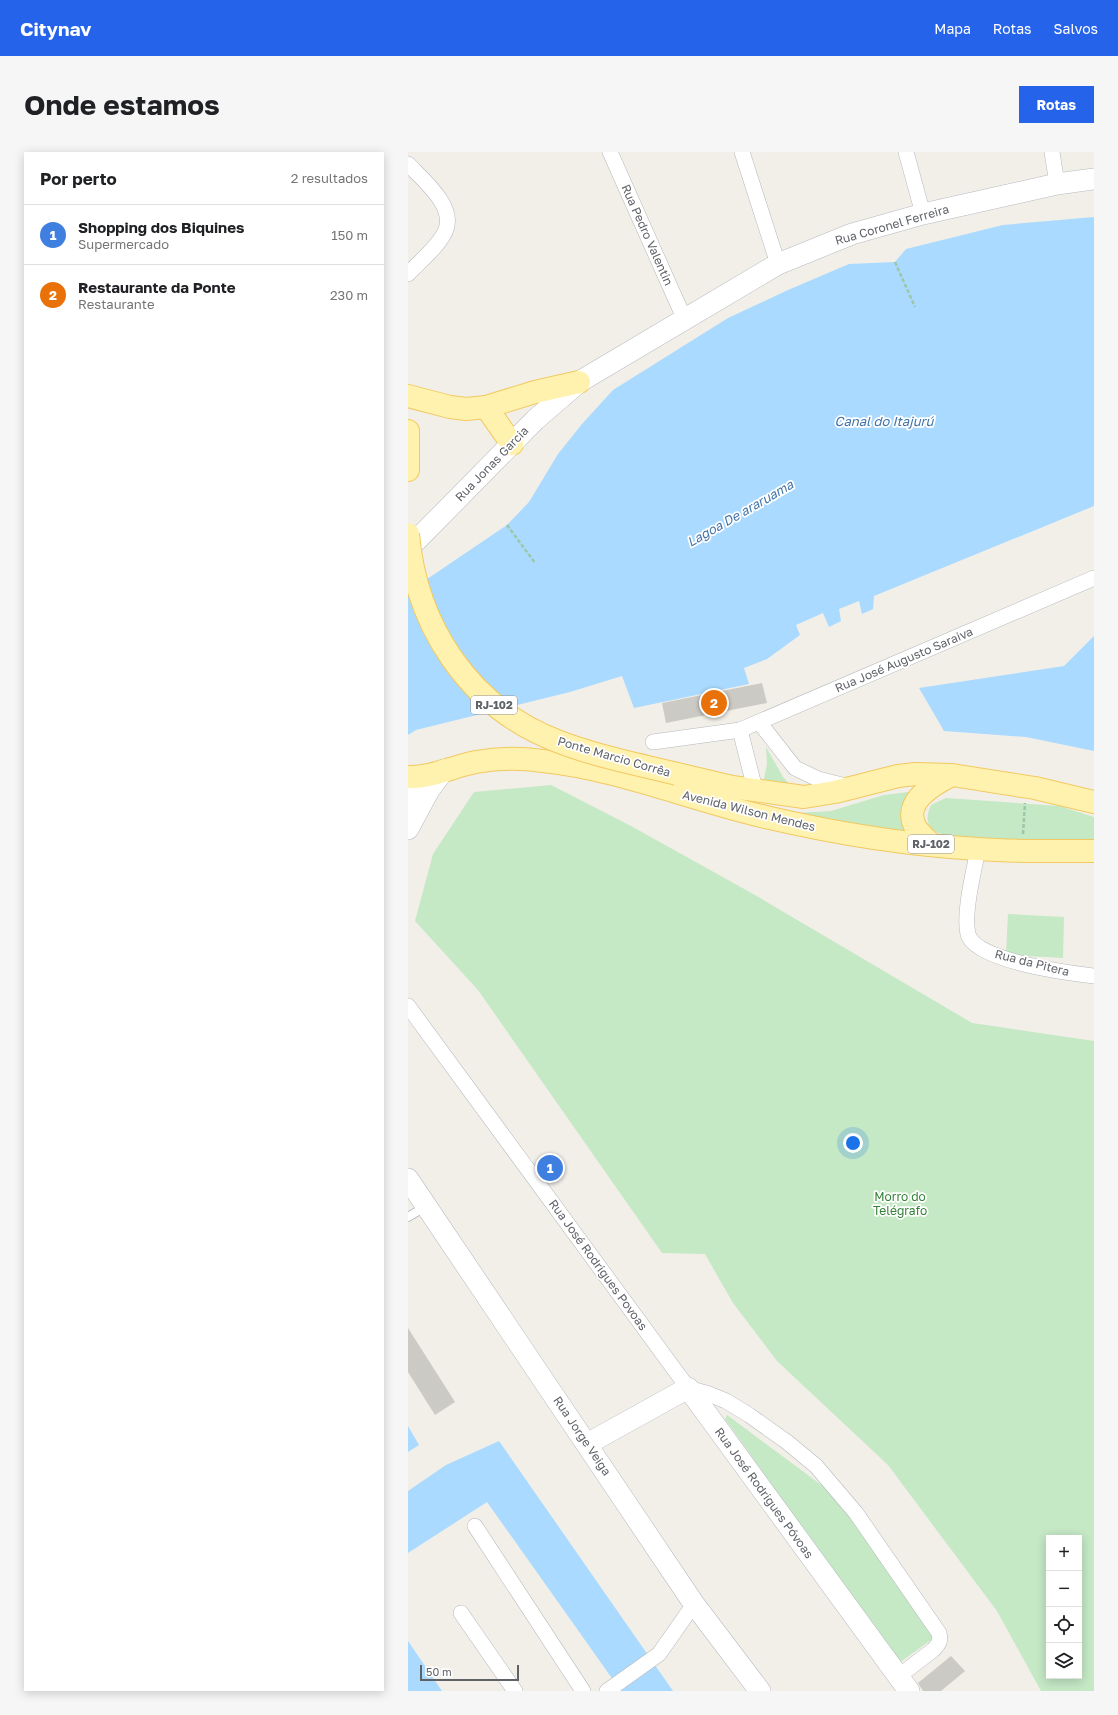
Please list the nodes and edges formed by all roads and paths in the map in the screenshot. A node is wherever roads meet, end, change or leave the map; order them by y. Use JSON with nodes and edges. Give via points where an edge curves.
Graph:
{"nodes":[{"id":1,"x":610,"y":152,"type":"edge"},
{"id":2,"x":742,"y":152,"type":"edge"},
{"id":3,"x":906,"y":152,"type":"edge"},
{"id":4,"x":1052,"y":152,"type":"edge"},
{"id":5,"x":408,"y":164,"type":"edge"},
{"id":6,"x":1094,"y":179,"type":"edge"},
{"id":7,"x":1057,"y":184,"type":"junction"},
{"id":8,"x":923,"y":214,"type":"junction"},
{"id":9,"x":895,"y":262,"type":"dead end"},
{"id":10,"x":778,"y":264,"type":"junction"},
{"id":11,"x":408,"y":274,"type":"edge"},
{"id":12,"x":915,"y":307,"type":"dead end"},
{"id":13,"x":684,"y":318,"type":"junction"},
{"id":14,"x":579,"y":382,"type":"junction"},
{"id":15,"x":408,"y":396,"type":"edge"},
{"id":16,"x":486,"y":407,"type":"junction"},
{"id":17,"x":408,"y":431,"type":"edge"},
{"id":18,"x":512,"y":444,"type":"junction"},
{"id":19,"x":408,"y":470,"type":"edge"},
{"id":20,"x":507,"y":525,"type":"dead end"},
{"id":21,"x":408,"y":534,"type":"edge"},
{"id":22,"x":408,"y":549,"type":"edge"},
{"id":23,"x":535,"y":563,"type":"dead end"},
{"id":24,"x":1094,"y":578,"type":"edge"},
{"id":25,"x":759,"y":722,"type":"junction"},
{"id":26,"x":740,"y":730,"type":"junction"},
{"id":27,"x":653,"y":742,"type":"dead end"},
{"id":28,"x":444,"y":770,"type":"junction"},
{"id":29,"x":952,"y":775,"type":"junction"},
{"id":30,"x":408,"y":777,"type":"edge"},
{"id":31,"x":1026,"y":786,"type":"junction"},
{"id":32,"x":732,"y":787,"type":"joint"},
{"id":33,"x":851,"y":787,"type":"junction"},
{"id":34,"x":408,"y":789,"type":"edge"},
{"id":35,"x":755,"y":789,"type":"junction"},
{"id":36,"x":1094,"y":802,"type":"edge"},
{"id":37,"x":770,"y":818,"type":"junction"},
{"id":38,"x":409,"y":827,"type":"edge"},
{"id":39,"x":931,"y":844,"type":"junction"},
{"id":40,"x":978,"y":850,"type":"junction"},
{"id":41,"x":1022,"y":850,"type":"junction"},
{"id":42,"x":1094,"y":851,"type":"edge"},
{"id":43,"x":1094,"y":976,"type":"edge"},
{"id":44,"x":408,"y":1006,"type":"edge"},
{"id":45,"x":408,"y":1179,"type":"edge"},
{"id":46,"x":417,"y":1212,"type":"edge"},
{"id":47,"x":688,"y":1388,"type":"junction"},
{"id":48,"x":587,"y":1444,"type":"junction"},
{"id":49,"x":475,"y":1526,"type":"dead end"},
{"id":50,"x":694,"y":1604,"type":"junction"},
{"id":51,"x":461,"y":1613,"type":"dead end"},
{"id":52,"x":904,"y":1684,"type":"edge"},
{"id":53,"x":515,"y":1691,"type":"edge"},
{"id":54,"x":583,"y":1691,"type":"edge"},
{"id":55,"x":607,"y":1691,"type":"edge"},
{"id":56,"x":760,"y":1691,"type":"edge"}],
"edges":[{"from":1,"to":13,"type":"street","name":"Rua Pedro Valentin"},
{"from":2,"to":10,"type":"street"},
{"from":3,"to":8,"type":"street"},
{"from":4,"to":7,"type":"street"},
{"from":5,"to":11,"type":"street","via":[[440,201],[448,223],[439,240]]},
{"from":6,"to":7,"type":"main road","name":"Rua Coronel Ferreira"},
{"from":7,"to":8,"type":"main road","name":"Rua Coronel Ferreira"},
{"from":8,"to":10,"type":"main road","name":"Rua Coronel Ferreira","via":[[852,234]]},
{"from":9,"to":12,"type":"path"},
{"from":10,"to":13,"type":"main road","name":"Rua Coronel Ferreira"},
{"from":13,"to":14,"type":"main road","name":"Rua Coronel Ferreira"},
{"from":14,"to":16,"type":"main road"},
{"from":14,"to":18,"type":"main road","name":"Rua Jonas Garcia"},
{"from":15,"to":16,"type":"main road","via":[[450,407]]},
{"from":16,"to":18,"type":"main road"},
{"from":17,"to":19,"type":"main road"},
{"from":18,"to":22,"type":"main road","name":"Rua Jonas Garcia"},
{"from":20,"to":23,"type":"path"},
{"from":21,"to":32,"type":"main road","name":"Ponte Marcio Corrêa","number":"RJ-102","bridge":true,"via":[[416,579],[430,624],[464,675],[487,700],[513,719],[556,741]]},
{"from":24,"to":25,"type":"street","name":"Rua José Augusto Saraiva"},
{"from":25,"to":26,"type":"street","name":"Rua José Augusto Saraiva"},
{"from":25,"to":33,"type":"street","via":[[795,768],[818,779]]},
{"from":26,"to":27,"type":"street","name":"Rua José Augusto Saraiva"},
{"from":26,"to":35,"type":"street"},
{"from":28,"to":30,"type":"main road","name":"Avenida Wilson Mendes","number":"RJ-102","via":[[424,776]]},
{"from":28,"to":37,"type":"main road","name":"Avenida Wilson Mendes","number":"RJ-102","via":[[510,758],[569,764]]},
{"from":28,"to":38,"type":"main road","via":[[429,790]]},
{"from":29,"to":31,"type":"main road","name":"Avenida Wilson Mendes","number":"RJ-102"},
{"from":29,"to":33,"type":"main road","name":"Avenida Wilson Mendes","number":"RJ-102","via":[[914,774]]},
{"from":29,"to":39,"type":"main road","via":[[929,787],[918,799],[914,809],[916,828]]},
{"from":31,"to":36,"type":"main road","name":"Avenida Wilson Mendes","number":"RJ-102"},
{"from":31,"to":41,"type":"path"},
{"from":32,"to":35,"type":"main road","name":"Avenida Wilson Mendes","number":"RJ-102"},
{"from":33,"to":35,"type":"main road","name":"Avenida Wilson Mendes","number":"RJ-102","via":[[804,796],[788,796]]},
{"from":34,"to":38,"type":"main road"},
{"from":35,"to":37,"type":"main road"},
{"from":37,"to":39,"type":"main road","name":"Avenida Wilson Mendes","number":"RJ-102","via":[[881,840]]},
{"from":39,"to":40,"type":"main road","name":"Avenida Wilson Mendes","number":"RJ-102"},
{"from":40,"to":41,"type":"main road","name":"Avenida Wilson Mendes","number":"RJ-102"},
{"from":40,"to":43,"type":"street","name":"Rua da Pitera","via":[[967,926],[975,945],[1017,962]]},
{"from":41,"to":42,"type":"main road","name":"Avenida Wilson Mendes","number":"RJ-102"},
{"from":44,"to":47,"type":"street","name":"Rua José Rodrigues Povoas"},
{"from":45,"to":46,"type":"main road","name":"Rua Jorge Veiga"},
{"from":46,"to":48,"type":"main road","name":"Rua Jorge Veiga"},
{"from":47,"to":48,"type":"main road"},
{"from":47,"to":52,"type":"main road","name":"Rua José Rodrigues Póvoas"},
{"from":47,"to":52,"type":"street","via":[[726,1401],[787,1442],[816,1466],[856,1513],[941,1638],[939,1644]]},
{"from":48,"to":50,"type":"main road","name":"Rua Jorge Veiga"},
{"from":49,"to":54,"type":"street"},
{"from":50,"to":55,"type":"street","via":[[659,1654]]},
{"from":50,"to":56,"type":"main road","name":"Rua Jorge Veiga"},
{"from":51,"to":53,"type":"street"}]}
